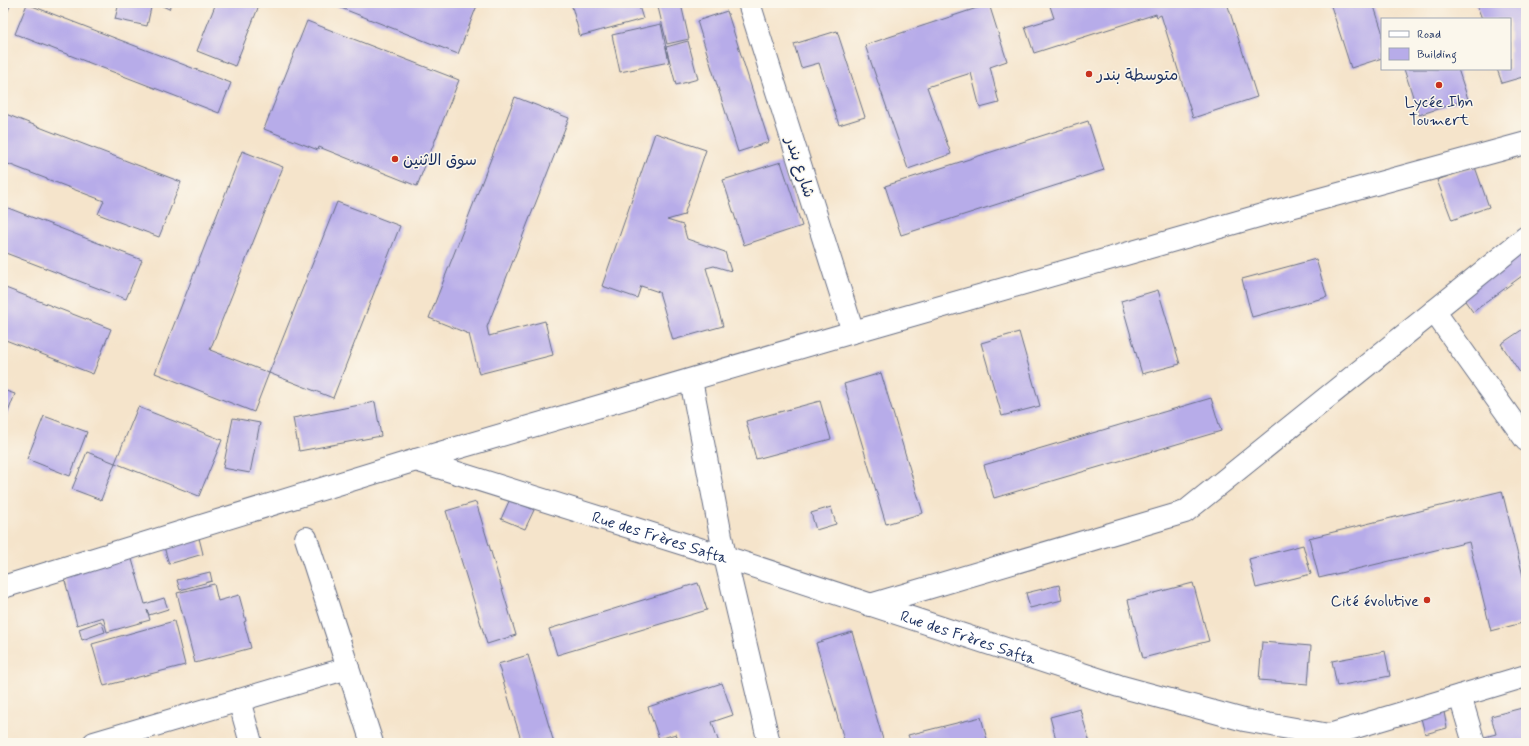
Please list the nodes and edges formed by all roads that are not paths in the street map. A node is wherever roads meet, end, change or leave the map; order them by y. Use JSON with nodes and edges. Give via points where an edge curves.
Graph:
{"nodes":[{"id":1,"x":749,"y":3,"type":"edge"},
{"id":2,"x":1526,"y":143,"type":"edge"},
{"id":3,"x":1526,"y":237,"type":"edge"},
{"id":4,"x":1434,"y":311,"type":"junction"},
{"id":5,"x":853,"y":332,"type":"junction"},
{"id":6,"x":691,"y":380,"type":"junction"},
{"id":7,"x":1526,"y":440,"type":"edge"},
{"id":8,"x":416,"y":460,"type":"junction"},
{"id":9,"x":306,"y":538,"type":"dead end"},
{"id":10,"x":725,"y":557,"type":"junction"},
{"id":11,"x":3,"y":587,"type":"edge"},
{"id":12,"x":870,"y":605,"type":"junction"},
{"id":13,"x":348,"y":668,"type":"junction"},
{"id":14,"x":1526,"y":676,"type":"edge"},
{"id":15,"x":1460,"y":696,"type":"junction"},
{"id":16,"x":239,"y":700,"type":"junction"},
{"id":17,"x":94,"y":743,"type":"edge"},
{"id":18,"x":251,"y":743,"type":"edge"},
{"id":19,"x":372,"y":743,"type":"edge"},
{"id":20,"x":769,"y":743,"type":"edge"},
{"id":21,"x":1474,"y":743,"type":"edge"}],
"edges":[{"from":1,"to":5,"type":"street","name":"شارع بندر"},
{"from":2,"to":5,"type":"street","via":[[1269,213]]},
{"from":3,"to":4,"type":"street"},
{"from":4,"to":7,"type":"street"},
{"from":4,"to":12,"type":"street","via":[[1185,512]]},
{"from":5,"to":6,"type":"street"},
{"from":6,"to":8,"type":"street"},
{"from":6,"to":10,"type":"street"},
{"from":8,"to":10,"type":"street","name":"Rue des Frères Safta"},
{"from":8,"to":11,"type":"street"},
{"from":9,"to":13,"type":"street"},
{"from":10,"to":12,"type":"street","name":"Rue des Frères Safta"},
{"from":10,"to":20,"type":"street"},
{"from":12,"to":15,"type":"street","name":"Rue des Frères Safta","via":[[1119,686],[1244,720],[1329,735]]},
{"from":13,"to":16,"type":"street"},
{"from":13,"to":19,"type":"street"},
{"from":14,"to":15,"type":"street","name":"Rue des Frères Safta"},
{"from":15,"to":21,"type":"street"},
{"from":16,"to":17,"type":"street"},
{"from":16,"to":18,"type":"street"}]}
